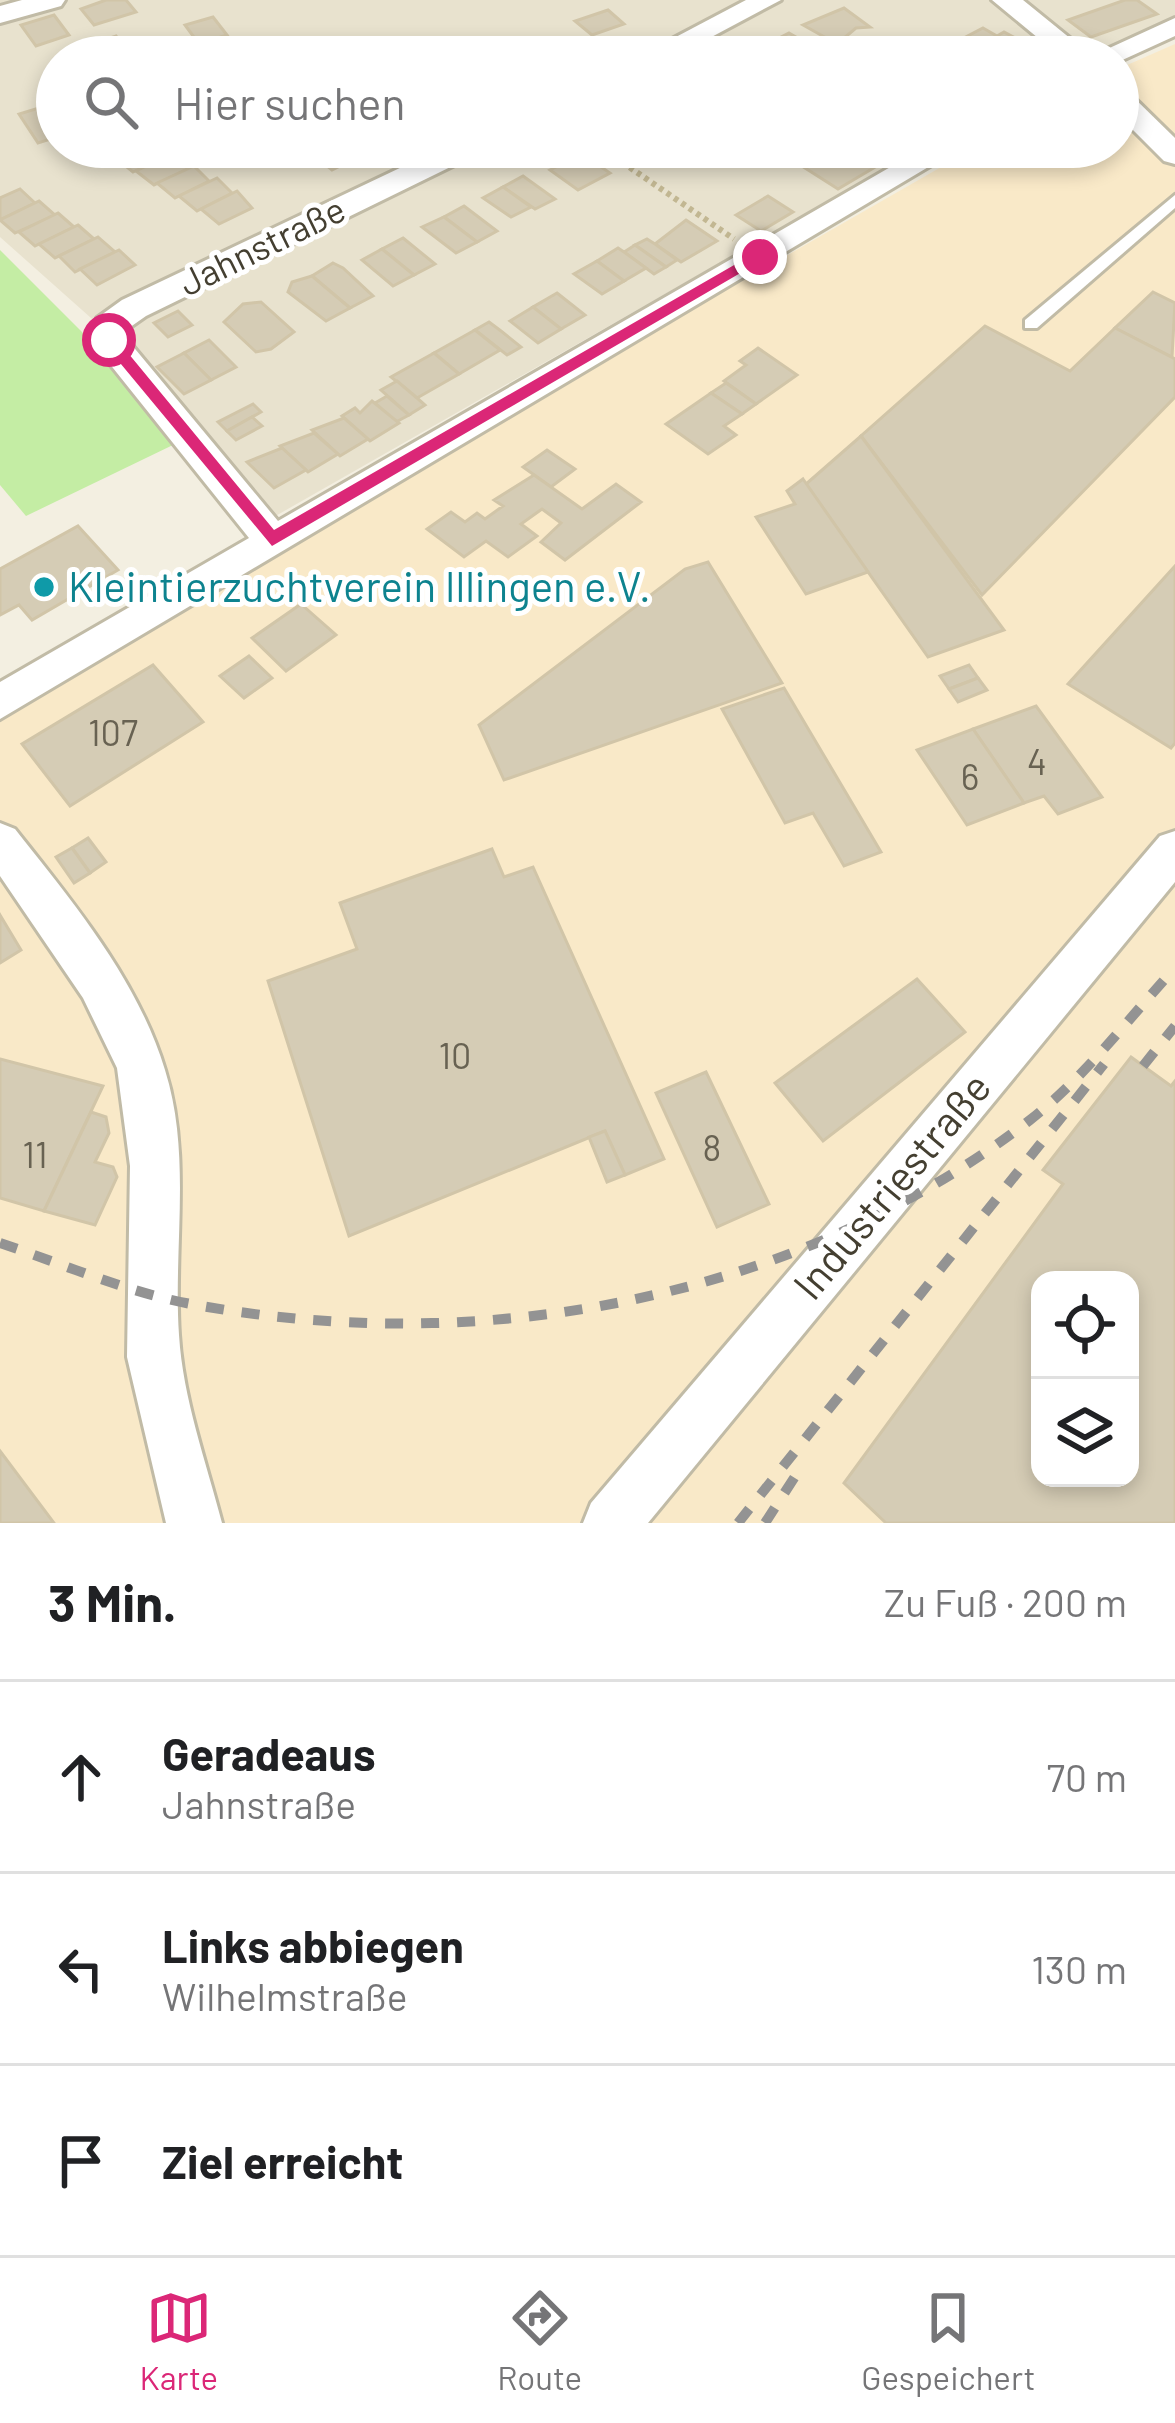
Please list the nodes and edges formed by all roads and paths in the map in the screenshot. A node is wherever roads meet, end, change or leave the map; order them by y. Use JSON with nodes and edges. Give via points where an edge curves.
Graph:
{"nodes":[{"id":1,"x":51,"y":0,"type":"edge"},
{"id":2,"x":767,"y":0,"type":"edge"},
{"id":3,"x":1006,"y":0,"type":"edge"},
{"id":4,"x":0,"y":15,"type":"edge"},
{"id":5,"x":1175,"y":26,"type":"edge"},
{"id":6,"x":694,"y":36,"type":"edge"},
{"id":7,"x":1051,"y":36,"type":"edge"},
{"id":8,"x":1139,"y":42,"type":"edge"},
{"id":9,"x":1139,"y":119,"type":"edge"},
{"id":10,"x":1175,"y":155,"type":"edge"},
{"id":11,"x":424,"y":168,"type":"edge"},
{"id":12,"x":631,"y":168,"type":"edge"},
{"id":13,"x":911,"y":168,"type":"edge"},
{"id":14,"x":1175,"y":200,"type":"edge"},
{"id":15,"x":760,"y":257,"type":"junction"},
{"id":16,"x":1031,"y":324,"type":"dead end"},
{"id":17,"x":272,"y":540,"type":"junction"},
{"id":18,"x":0,"y":703,"type":"edge"},
{"id":19,"x":0,"y":842,"type":"edge"},
{"id":20,"x":1175,"y":850,"type":"edge"},
{"id":21,"x":194,"y":1523,"type":"edge"},
{"id":22,"x":611,"y":1523,"type":"edge"}],
"edges":[{"from":1,"to":4,"type":"street"},
{"from":2,"to":6,"type":"street"},
{"from":3,"to":7,"type":"street"},
{"from":5,"to":8,"type":"street"},
{"from":9,"to":10,"type":"street"},
{"from":11,"to":17,"type":"street","name":"Jahnstraße","via":[[109,326],[109,340]]},
{"from":12,"to":15,"type":"path"},
{"from":13,"to":15,"type":"street"},
{"from":14,"to":16,"type":"lane"},
{"from":15,"to":17,"type":"street"},
{"from":17,"to":18,"type":"street"},
{"from":19,"to":21,"type":"street","via":[[120,1021],[141,1069],[154,1184],[152,1341]]},
{"from":20,"to":22,"type":"street","name":"Industriestraße"}]}
